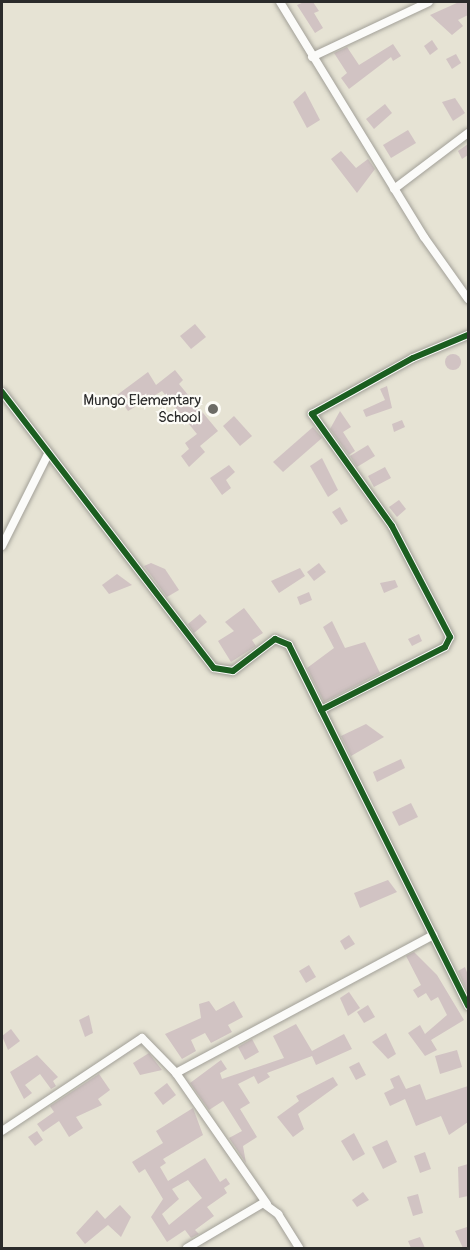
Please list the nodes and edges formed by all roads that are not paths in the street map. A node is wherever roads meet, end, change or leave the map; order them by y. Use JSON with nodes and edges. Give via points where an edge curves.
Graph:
{"nodes":[{"id":1,"x":280,"y":2,"type":"edge"},
{"id":2,"x":429,"y":2,"type":"edge"},
{"id":3,"x":312,"y":57,"type":"junction"},
{"id":4,"x":468,"y":133,"type":"edge"},
{"id":5,"x":394,"y":189,"type":"junction"},
{"id":6,"x":468,"y":299,"type":"edge"},
{"id":7,"x":468,"y":335,"type":"edge"},
{"id":8,"x":2,"y":392,"type":"edge"},
{"id":9,"x":48,"y":454,"type":"junction"},
{"id":10,"x":2,"y":546,"type":"edge"},
{"id":11,"x":321,"y":710,"type":"junction"},
{"id":12,"x":433,"y":935,"type":"junction"},
{"id":13,"x":468,"y":1006,"type":"edge"},
{"id":14,"x":176,"y":1073,"type":"junction"},
{"id":15,"x":2,"y":1131,"type":"edge"},
{"id":16,"x":267,"y":1204,"type":"junction"},
{"id":17,"x":187,"y":1248,"type":"edge"},
{"id":18,"x":299,"y":1248,"type":"edge"}],
"edges":[{"from":1,"to":3,"type":"street"},
{"from":2,"to":3,"type":"street"},
{"from":3,"to":5,"type":"street"},
{"from":4,"to":5,"type":"street"},
{"from":5,"to":6,"type":"street"},
{"from":7,"to":11,"type":"street","via":[[413,358],[312,414],[392,526],[450,637],[445,648]]},
{"from":8,"to":9,"type":"street"},
{"from":9,"to":10,"type":"street"},
{"from":9,"to":11,"type":"street","via":[[214,668],[233,671],[280,638],[289,645]]},
{"from":11,"to":12,"type":"street"},
{"from":12,"to":13,"type":"street"},
{"from":12,"to":14,"type":"street"},
{"from":14,"to":15,"type":"street","via":[[142,1038]]},
{"from":14,"to":16,"type":"street"},
{"from":16,"to":17,"type":"street","via":[[248,1209]]},
{"from":16,"to":18,"type":"street"}]}
